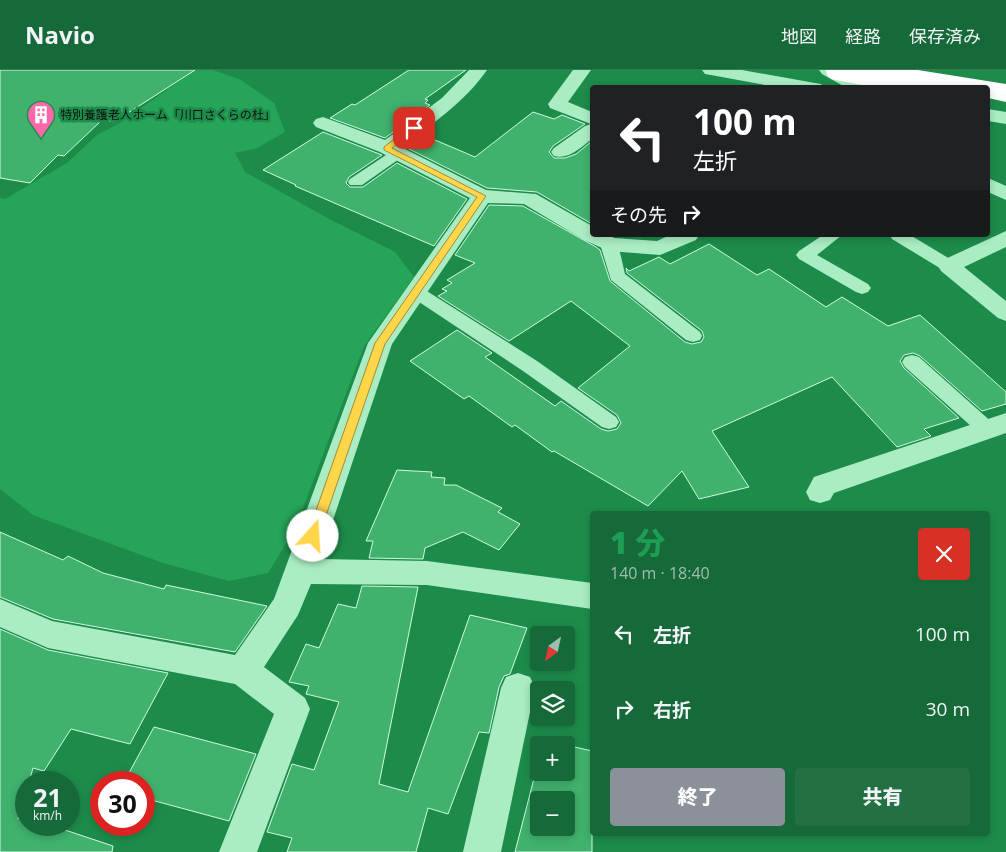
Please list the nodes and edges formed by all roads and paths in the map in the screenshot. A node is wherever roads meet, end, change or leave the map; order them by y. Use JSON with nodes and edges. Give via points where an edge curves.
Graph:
{"nodes":[{"id":1,"x":478,"y":70,"type":"edge"},
{"id":2,"x":582,"y":70,"type":"edge"},
{"id":3,"x":711,"y":70,"type":"edge"},
{"id":4,"x":828,"y":70,"type":"edge"},
{"id":5,"x":836,"y":70,"type":"edge"},
{"id":6,"x":883,"y":70,"type":"edge"},
{"id":7,"x":798,"y":85,"type":"edge"},
{"id":8,"x":856,"y":85,"type":"edge"},
{"id":9,"x":915,"y":85,"type":"edge"},
{"id":10,"x":931,"y":85,"type":"edge"},
{"id":11,"x":980,"y":85,"type":"edge"},
{"id":12,"x":990,"y":87,"type":"edge"},
{"id":13,"x":1006,"y":89,"type":"edge"},
{"id":14,"x":990,"y":95,"type":"edge"},
{"id":15,"x":990,"y":96,"type":"edge"},
{"id":16,"x":1006,"y":96,"type":"edge"},
{"id":17,"x":1006,"y":100,"type":"edge"},
{"id":18,"x":990,"y":115,"type":"edge"},
{"id":19,"x":590,"y":118,"type":"edge"},
{"id":20,"x":1006,"y":118,"type":"edge"},
{"id":21,"x":323,"y":123,"type":"dead end"},
{"id":22,"x":590,"y":131,"type":"edge"},
{"id":23,"x":392,"y":151,"type":"junction"},
{"id":24,"x":561,"y":152,"type":"dead end"},
{"id":25,"x":356,"y":182,"type":"dead end"},
{"id":26,"x":990,"y":185,"type":"edge"},
{"id":27,"x":1006,"y":194,"type":"edge"},
{"id":28,"x":482,"y":196,"type":"junction"},
{"id":29,"x":590,"y":233,"type":"edge"},
{"id":30,"x":684,"y":237,"type":"edge"},
{"id":31,"x":831,"y":237,"type":"edge"},
{"id":32,"x":901,"y":237,"type":"edge"},
{"id":33,"x":598,"y":238,"type":"edge"},
{"id":34,"x":1006,"y":238,"type":"edge"},
{"id":35,"x":949,"y":266,"type":"junction"},
{"id":36,"x":862,"y":288,"type":"dead end"},
{"id":37,"x":416,"y":292,"type":"junction"},
{"id":38,"x":1006,"y":313,"type":"edge"},
{"id":39,"x":693,"y":336,"type":"dead end"},
{"id":40,"x":912,"y":362,"type":"dead end"},
{"id":41,"x":609,"y":422,"type":"dead end"},
{"id":42,"x":997,"y":426,"type":"edge"},
{"id":43,"x":820,"y":492,"type":"dead end"},
{"id":44,"x":301,"y":572,"type":"junction"},
{"id":45,"x":590,"y":596,"type":"edge"},
{"id":46,"x":0,"y":612,"type":"edge"},
{"id":47,"x":243,"y":671,"type":"junction"},
{"id":48,"x":518,"y":688,"type":"dead end"},
{"id":49,"x":238,"y":852,"type":"edge"},
{"id":50,"x":482,"y":852,"type":"edge"}],
"edges":[{"from":1,"to":23,"type":"street","via":[[454,97]]},
{"from":2,"to":19,"type":"street","via":[[557,104]]},
{"from":3,"to":7,"type":"street"},
{"from":4,"to":8,"type":"street"},
{"from":5,"to":9,"type":"highway","bridge":true},
{"from":5,"to":10,"type":"highway"},
{"from":6,"to":11,"type":"highway"},
{"from":12,"to":13,"type":"highway"},
{"from":14,"to":16,"type":"highway"},
{"from":15,"to":17,"type":"highway"},
{"from":18,"to":20,"type":"street"},
{"from":21,"to":23,"type":"street"},
{"from":22,"to":24,"type":"street"},
{"from":23,"to":25,"type":"lane"},
{"from":23,"to":28,"type":"street"},
{"from":26,"to":27,"type":"street"},
{"from":28,"to":29,"type":"street","via":[[529,198]]},
{"from":28,"to":37,"type":"street"},
{"from":30,"to":33,"type":"street","via":[[660,248]]},
{"from":31,"to":36,"type":"lane","via":[[805,255]]},
{"from":32,"to":35,"type":"lane"},
{"from":33,"to":39,"type":"lane","via":[[617,276]]},
{"from":34,"to":35,"type":"street"},
{"from":35,"to":38,"type":"street"},
{"from":37,"to":41,"type":"lane"},
{"from":37,"to":44,"type":"street","via":[[380,343]]},
{"from":40,"to":42,"type":"lane"},
{"from":42,"to":43,"type":"street","via":[[824,485]]},
{"from":44,"to":45,"type":"street","via":[[427,573]]},
{"from":44,"to":47,"type":"street","via":[[287,606]]},
{"from":46,"to":47,"type":"street","via":[[48,634]]},
{"from":47,"to":49,"type":"street","via":[[294,709]]},
{"from":48,"to":50,"type":"street"}]}
